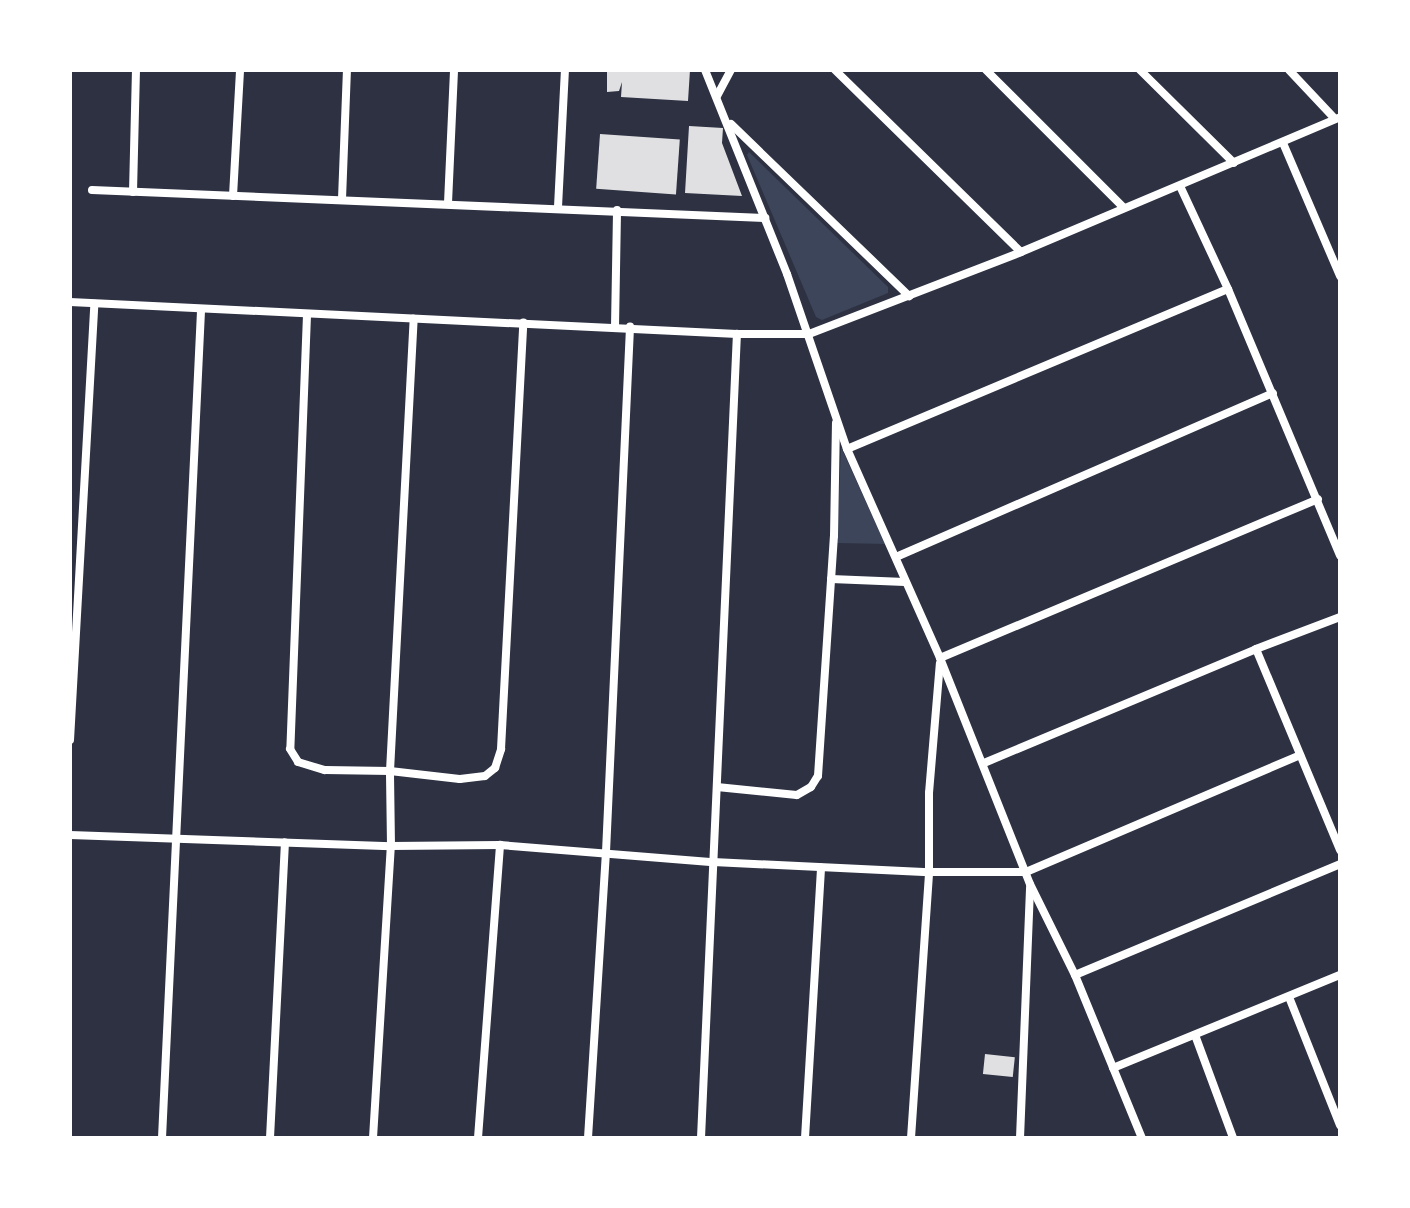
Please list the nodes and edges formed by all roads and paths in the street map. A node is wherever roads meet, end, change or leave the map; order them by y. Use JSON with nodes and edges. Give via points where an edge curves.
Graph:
{"nodes":[{"id":1,"x":136,"y":70,"type":"edge"},
{"id":2,"x":240,"y":70,"type":"edge"},
{"id":3,"x":347,"y":70,"type":"edge"},
{"id":4,"x":454,"y":70,"type":"edge"},
{"id":5,"x":565,"y":70,"type":"edge"},
{"id":6,"x":705,"y":70,"type":"edge"},
{"id":7,"x":731,"y":70,"type":"edge"},
{"id":8,"x":835,"y":70,"type":"edge"},
{"id":9,"x":986,"y":70,"type":"edge"},
{"id":10,"x":1140,"y":70,"type":"edge"},
{"id":11,"x":1289,"y":70,"type":"edge"},
{"id":12,"x":717,"y":96,"type":"junction"},
{"id":13,"x":1338,"y":118,"type":"edge"},
{"id":14,"x":727,"y":120,"type":"junction"},
{"id":15,"x":1283,"y":143,"type":"junction"},
{"id":16,"x":1234,"y":163,"type":"junction"},
{"id":17,"x":1180,"y":186,"type":"junction"},
{"id":18,"x":92,"y":190,"type":"dead end"},
{"id":19,"x":133,"y":192,"type":"junction"},
{"id":20,"x":233,"y":196,"type":"junction"},
{"id":21,"x":342,"y":199,"type":"junction"},
{"id":22,"x":448,"y":203,"type":"junction"},
{"id":23,"x":558,"y":207,"type":"junction"},
{"id":24,"x":1124,"y":208,"type":"junction"},
{"id":25,"x":617,"y":210,"type":"junction"},
{"id":26,"x":765,"y":218,"type":"junction"},
{"id":27,"x":1021,"y":252,"type":"junction"},
{"id":28,"x":1340,"y":276,"type":"edge"},
{"id":29,"x":1228,"y":289,"type":"junction"},
{"id":30,"x":909,"y":296,"type":"junction"},
{"id":31,"x":70,"y":302,"type":"edge"},
{"id":32,"x":94,"y":304,"type":"junction"},
{"id":33,"x":201,"y":311,"type":"junction"},
{"id":34,"x":307,"y":315,"type":"junction"},
{"id":35,"x":414,"y":319,"type":"junction"},
{"id":36,"x":523,"y":323,"type":"junction"},
{"id":37,"x":615,"y":327,"type":"junction"},
{"id":38,"x":630,"y":327,"type":"junction"},
{"id":39,"x":737,"y":334,"type":"junction"},
{"id":40,"x":809,"y":334,"type":"junction"},
{"id":41,"x":1273,"y":393,"type":"junction"},
{"id":42,"x":837,"y":414,"type":"junction"},
{"id":43,"x":847,"y":449,"type":"junction"},
{"id":44,"x":1318,"y":499,"type":"junction"},
{"id":45,"x":1340,"y":555,"type":"edge"},
{"id":46,"x":896,"y":557,"type":"junction"},
{"id":47,"x":831,"y":579,"type":"junction"},
{"id":48,"x":905,"y":582,"type":"junction"},
{"id":49,"x":1340,"y":617,"type":"edge"},
{"id":50,"x":1256,"y":649,"type":"junction"},
{"id":51,"x":940,"y":658,"type":"junction"},
{"id":52,"x":70,"y":740,"type":"edge"},
{"id":53,"x":1300,"y":755,"type":"junction"},
{"id":54,"x":984,"y":763,"type":"junction"},
{"id":55,"x":390,"y":771,"type":"junction"},
{"id":56,"x":717,"y":787,"type":"junction"},
{"id":57,"x":70,"y":835,"type":"edge"},
{"id":58,"x":179,"y":838,"type":"junction"},
{"id":59,"x":285,"y":842,"type":"junction"},
{"id":60,"x":500,"y":845,"type":"junction"},
{"id":61,"x":391,"y":846,"type":"junction"},
{"id":62,"x":1340,"y":850,"type":"edge"},
{"id":63,"x":606,"y":852,"type":"junction"},
{"id":64,"x":713,"y":862,"type":"junction"},
{"id":65,"x":1340,"y":864,"type":"edge"},
{"id":66,"x":821,"y":867,"type":"junction"},
{"id":67,"x":929,"y":872,"type":"junction"},
{"id":68,"x":1026,"y":872,"type":"junction"},
{"id":69,"x":1030,"y":884,"type":"junction"},
{"id":70,"x":1075,"y":975,"type":"junction"},
{"id":71,"x":1340,"y":975,"type":"edge"},
{"id":72,"x":1289,"y":997,"type":"junction"},
{"id":73,"x":1195,"y":1035,"type":"junction"},
{"id":74,"x":1113,"y":1068,"type":"junction"},
{"id":75,"x":1340,"y":1125,"type":"edge"},
{"id":76,"x":162,"y":1138,"type":"edge"},
{"id":77,"x":270,"y":1138,"type":"edge"},
{"id":78,"x":373,"y":1138,"type":"edge"},
{"id":79,"x":478,"y":1138,"type":"edge"},
{"id":80,"x":588,"y":1138,"type":"edge"},
{"id":81,"x":701,"y":1138,"type":"edge"},
{"id":82,"x":805,"y":1138,"type":"edge"},
{"id":83,"x":911,"y":1138,"type":"edge"},
{"id":84,"x":1020,"y":1138,"type":"edge"},
{"id":85,"x":1142,"y":1138,"type":"edge"},
{"id":86,"x":1233,"y":1138,"type":"edge"}],
"edges":[{"from":1,"to":19,"type":"street"},
{"from":2,"to":20,"type":"street"},
{"from":3,"to":21,"type":"street"},
{"from":4,"to":22,"type":"street"},
{"from":5,"to":23,"type":"street"},
{"from":6,"to":12,"type":"street"},
{"from":7,"to":12,"type":"street"},
{"from":8,"to":27,"type":"street"},
{"from":9,"to":24,"type":"street"},
{"from":10,"to":16,"type":"street"},
{"from":11,"to":13,"type":"street"},
{"from":12,"to":14,"type":"street"},
{"from":13,"to":15,"type":"street"},
{"from":14,"to":26,"type":"street"},
{"from":14,"to":30,"type":"street"},
{"from":15,"to":16,"type":"street"},
{"from":15,"to":28,"type":"street"},
{"from":16,"to":17,"type":"street"},
{"from":17,"to":24,"type":"street"},
{"from":17,"to":29,"type":"street"},
{"from":18,"to":19,"type":"street"},
{"from":19,"to":20,"type":"street"},
{"from":20,"to":21,"type":"street"},
{"from":21,"to":22,"type":"street"},
{"from":22,"to":23,"type":"street"},
{"from":23,"to":25,"type":"street"},
{"from":24,"to":27,"type":"street"},
{"from":25,"to":26,"type":"street"},
{"from":25,"to":37,"type":"street"},
{"from":26,"to":40,"type":"street"},
{"from":27,"to":30,"type":"street"},
{"from":29,"to":41,"type":"street"},
{"from":29,"to":43,"type":"street"},
{"from":30,"to":40,"type":"street"},
{"from":31,"to":32,"type":"street"},
{"from":32,"to":33,"type":"street"},
{"from":32,"to":52,"type":"street"},
{"from":33,"to":34,"type":"street"},
{"from":33,"to":58,"type":"street"},
{"from":34,"to":35,"type":"street"},
{"from":34,"to":55,"type":"street","via":[[290,749],[307,767]]},
{"from":35,"to":36,"type":"street"},
{"from":35,"to":55,"type":"street"},
{"from":36,"to":37,"type":"street"},
{"from":36,"to":55,"type":"street","via":[[499,757],[495,768],[476,778]]},
{"from":37,"to":38,"type":"street"},
{"from":38,"to":39,"type":"street"},
{"from":38,"to":63,"type":"street"},
{"from":39,"to":40,"type":"street"},
{"from":39,"to":56,"type":"street"},
{"from":40,"to":42,"type":"street"},
{"from":41,"to":44,"type":"street"},
{"from":41,"to":46,"type":"street"},
{"from":42,"to":43,"type":"street"},
{"from":42,"to":47,"type":"street"},
{"from":43,"to":46,"type":"street"},
{"from":44,"to":45,"type":"street"},
{"from":44,"to":51,"type":"street"},
{"from":46,"to":48,"type":"street"},
{"from":47,"to":48,"type":"street"},
{"from":47,"to":56,"type":"street","via":[[815,782],[797,795]]},
{"from":48,"to":51,"type":"street"},
{"from":49,"to":50,"type":"street"},
{"from":50,"to":53,"type":"street"},
{"from":50,"to":54,"type":"street"},
{"from":51,"to":54,"type":"street"},
{"from":51,"to":67,"type":"street","via":[[929,793]]},
{"from":53,"to":62,"type":"street"},
{"from":53,"to":68,"type":"street"},
{"from":54,"to":68,"type":"street"},
{"from":55,"to":61,"type":"street"},
{"from":56,"to":64,"type":"street"},
{"from":57,"to":58,"type":"street"},
{"from":58,"to":59,"type":"street"},
{"from":58,"to":76,"type":"street"},
{"from":59,"to":61,"type":"street"},
{"from":59,"to":77,"type":"street"},
{"from":60,"to":61,"type":"street"},
{"from":60,"to":63,"type":"street"},
{"from":60,"to":79,"type":"street"},
{"from":61,"to":78,"type":"street"},
{"from":63,"to":64,"type":"street"},
{"from":63,"to":80,"type":"street"},
{"from":64,"to":66,"type":"street"},
{"from":64,"to":81,"type":"street"},
{"from":65,"to":70,"type":"street"},
{"from":66,"to":67,"type":"street"},
{"from":66,"to":82,"type":"street"},
{"from":67,"to":68,"type":"street"},
{"from":67,"to":83,"type":"street"},
{"from":68,"to":69,"type":"street"},
{"from":69,"to":70,"type":"street"},
{"from":69,"to":84,"type":"street"},
{"from":70,"to":74,"type":"street"},
{"from":71,"to":72,"type":"street"},
{"from":72,"to":73,"type":"street"},
{"from":72,"to":75,"type":"street"},
{"from":73,"to":74,"type":"street"},
{"from":73,"to":86,"type":"street"},
{"from":74,"to":85,"type":"street"}]}
